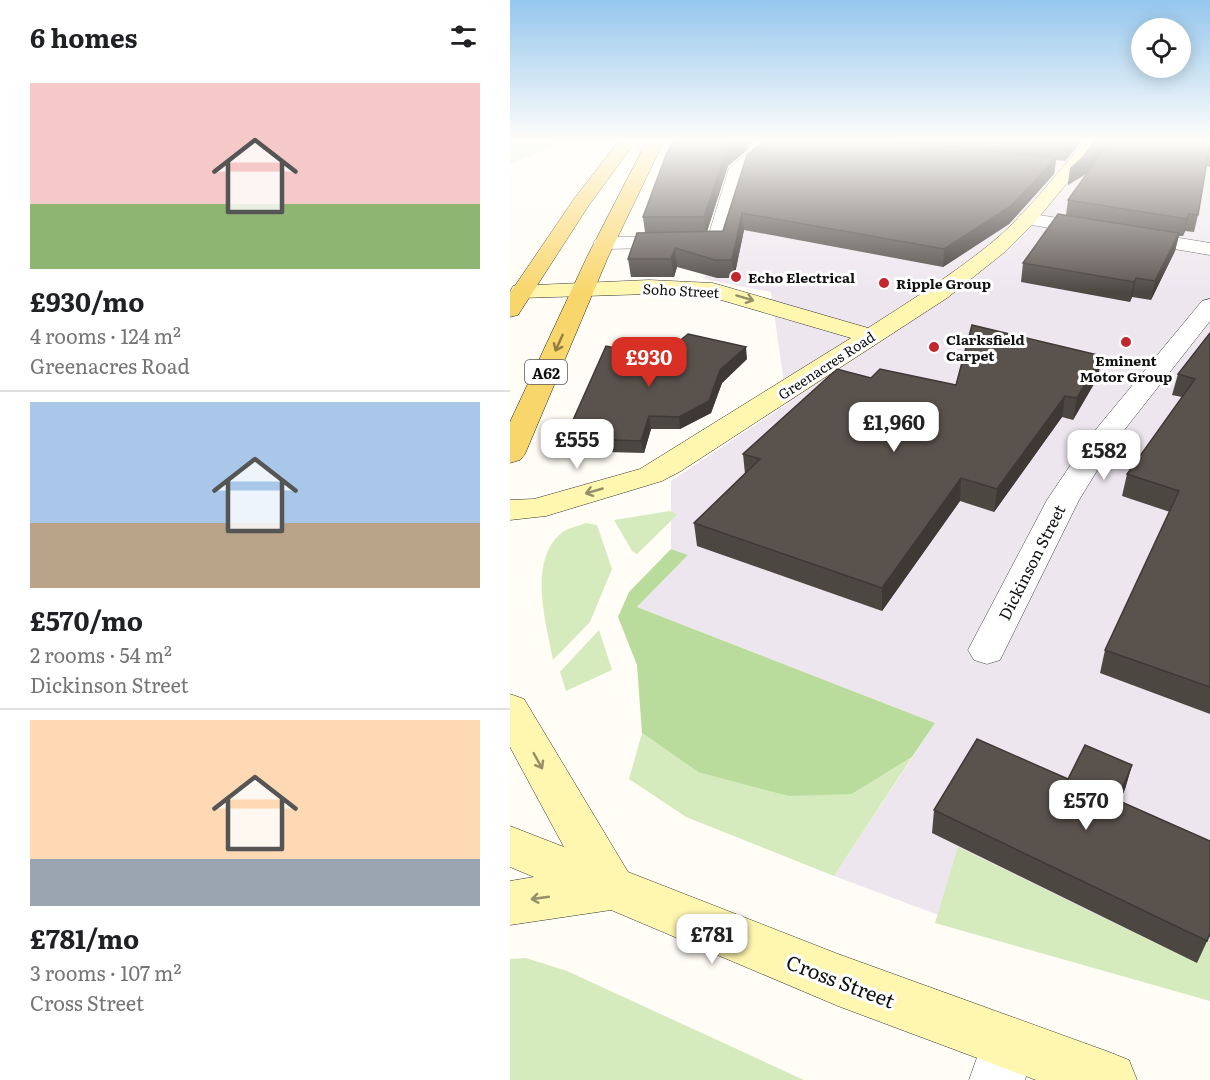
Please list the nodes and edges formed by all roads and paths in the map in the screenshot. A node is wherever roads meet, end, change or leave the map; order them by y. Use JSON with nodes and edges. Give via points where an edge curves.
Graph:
{"nodes":[{"id":1,"x":590,"y":191,"type":"edge"},
{"id":2,"x":628,"y":191,"type":"edge"},
{"id":3,"x":731,"y":191,"type":"edge"},
{"id":4,"x":1046,"y":191,"type":"edge"},
{"id":5,"x":1027,"y":219,"type":"junction"},
{"id":6,"x":603,"y":243,"type":"junction"},
{"id":7,"x":1210,"y":249,"type":"edge"},
{"id":8,"x":582,"y":290,"type":"junction"},
{"id":9,"x":516,"y":301,"type":"edge"},
{"id":10,"x":1207,"y":315,"type":"edge"},
{"id":11,"x":870,"y":336,"type":"junction"},
{"id":12,"x":510,"y":454,"type":"edge"},
{"id":13,"x":510,"y":510,"type":"edge"},
{"id":14,"x":987,"y":650,"type":"dead end"},
{"id":15,"x":510,"y":710,"type":"edge"},
{"id":16,"x":510,"y":846,"type":"edge"},
{"id":17,"x":612,"y":888,"type":"junction"},
{"id":18,"x":510,"y":903,"type":"edge"},
{"id":19,"x":1002,"y":1062,"type":"edge"},
{"id":20,"x":1109,"y":1080,"type":"edge"}],
"edges":[{"from":1,"to":9,"type":"main road"},
{"from":2,"to":6,"type":"main road","number":"A62"},
{"from":3,"to":6,"type":"street","via":[[716,243]]},
{"from":4,"to":5,"type":"street","name":"Greenacres Road"},
{"from":5,"to":7,"type":"street"},
{"from":5,"to":11,"type":"street","name":"Greenacres Road","via":[[982,262]]},
{"from":6,"to":8,"type":"main road","number":"A62"},
{"from":8,"to":9,"type":"street","name":"Soho Street"},
{"from":8,"to":11,"type":"street","name":"Soho Street","one_way":true,"via":[[713,290]]},
{"from":8,"to":12,"type":"main road","number":"A62","one_way":true},
{"from":10,"to":14,"type":"street","name":"Dickinson Street","via":[[1102,440],[1063,500]]},
{"from":11,"to":13,"type":"street","name":"Greenacres Road","one_way":true,"via":[[651,475],[535,509]]},
{"from":15,"to":17,"type":"street","one_way":true},
{"from":16,"to":17,"type":"street","name":"Cross Street"},
{"from":17,"to":18,"type":"street","one_way":true},
{"from":17,"to":19,"type":"street","name":"Cross Street","via":[[838,980]]},
{"from":19,"to":20,"type":"street","name":"Cross Street"}]}
